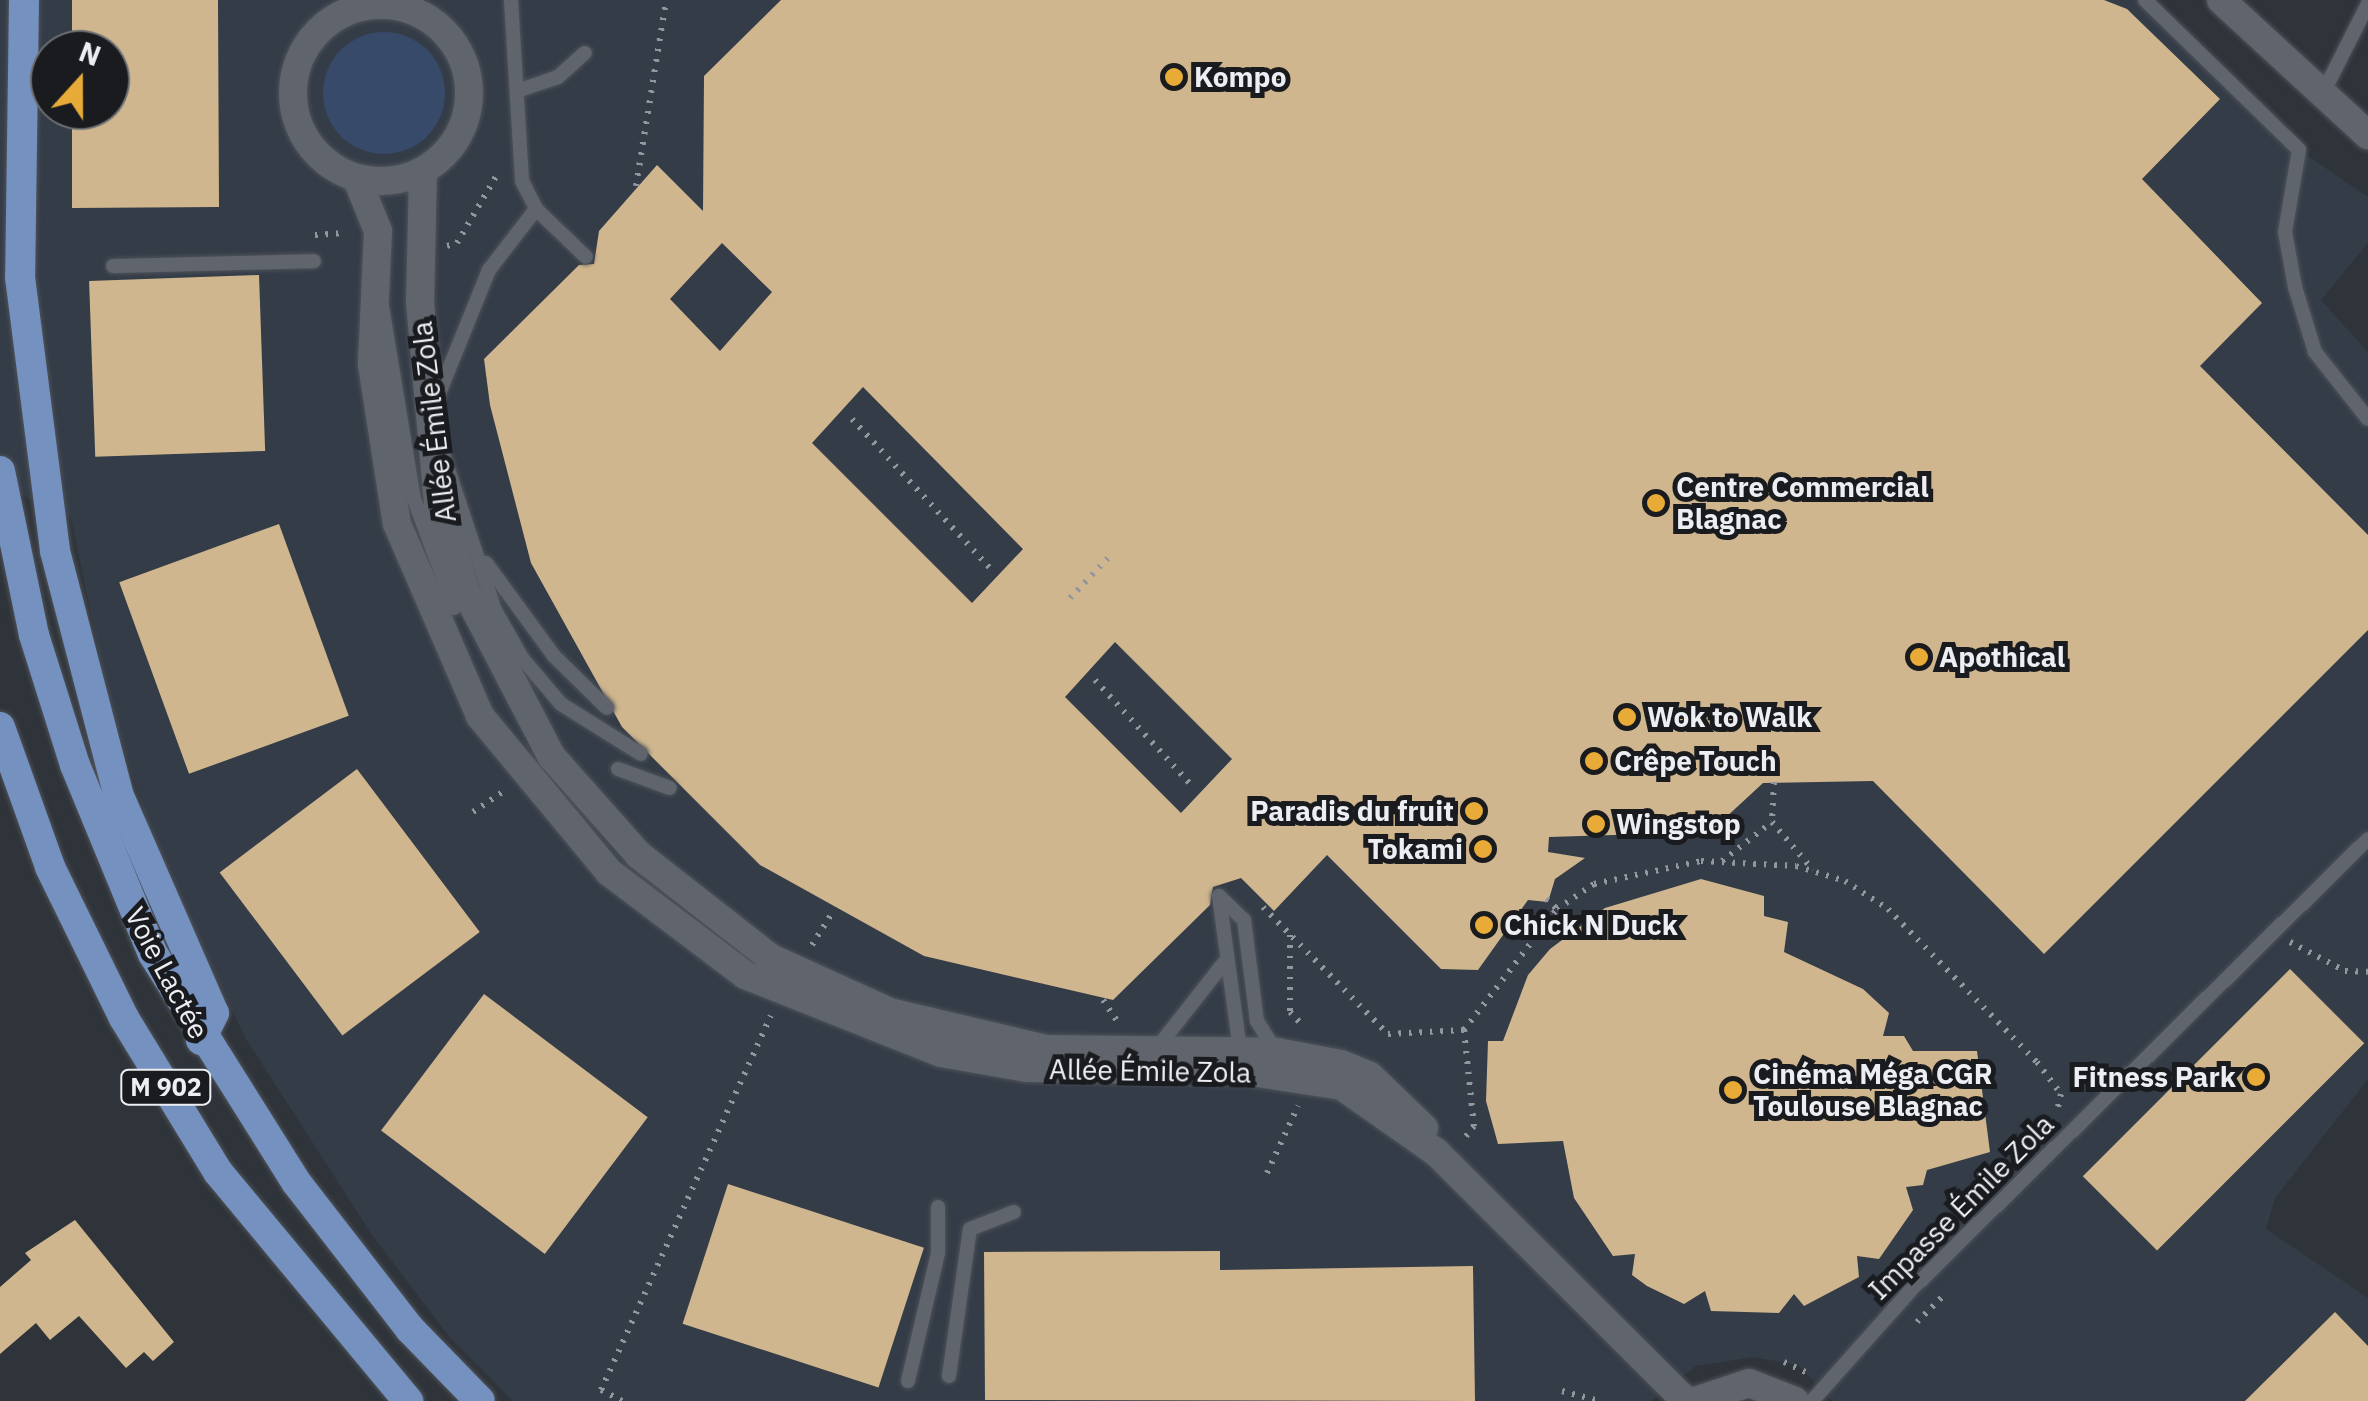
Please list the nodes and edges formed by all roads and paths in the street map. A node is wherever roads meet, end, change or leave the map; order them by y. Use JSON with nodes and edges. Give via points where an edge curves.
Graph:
{"nodes":[{"id":1,"x":24,"y":0,"type":"edge"},
{"id":2,"x":511,"y":0,"type":"edge"},
{"id":3,"x":666,"y":0,"type":"edge"},
{"id":4,"x":2145,"y":0,"type":"edge"},
{"id":5,"x":2221,"y":0,"type":"edge"},
{"id":6,"x":362,"y":3,"type":"edge"},
{"id":7,"x":403,"y":4,"type":"edge"},
{"id":8,"x":2368,"y":4,"type":"edge"},
{"id":9,"x":585,"y":53,"type":"dead end"},
{"id":10,"x":517,"y":91,"type":"junction"},
{"id":11,"x":2322,"y":93,"type":"junction"},
{"id":12,"x":2368,"y":135,"type":"edge"},
{"id":13,"x":423,"y":172,"type":"junction"},
{"id":14,"x":499,"y":172,"type":"dead end"},
{"id":15,"x":357,"y":179,"type":"junction"},
{"id":16,"x":636,"y":186,"type":"dead end"},
{"id":17,"x":536,"y":209,"type":"junction"},
{"id":18,"x":344,"y":233,"type":"dead end"},
{"id":19,"x":314,"y":234,"type":"dead end"},
{"id":20,"x":443,"y":247,"type":"dead end"},
{"id":21,"x":586,"y":257,"type":"dead end"},
{"id":22,"x":314,"y":261,"type":"dead end"},
{"id":23,"x":113,"y":266,"type":"dead end"},
{"id":24,"x":380,"y":301,"type":"junction"},
{"id":25,"x":396,"y":396,"type":"junction"},
{"id":26,"x":430,"y":415,"type":"junction"},
{"id":27,"x":852,"y":419,"type":"dead end"},
{"id":28,"x":2368,"y":419,"type":"edge"},
{"id":29,"x":378,"y":421,"type":"junction"},
{"id":30,"x":0,"y":471,"type":"edge"},
{"id":31,"x":473,"y":540,"type":"junction"},
{"id":32,"x":1111,"y":555,"type":"dead end"},
{"id":33,"x":989,"y":567,"type":"dead end"},
{"id":34,"x":1070,"y":598,"type":"dead end"},
{"id":35,"x":454,"y":608,"type":"dead end"},
{"id":36,"x":446,"y":652,"type":"junction"},
{"id":37,"x":504,"y":679,"type":"junction"},
{"id":38,"x":1094,"y":680,"type":"dead end"},
{"id":39,"x":607,"y":708,"type":"dead end"},
{"id":40,"x":0,"y":727,"type":"edge"},
{"id":41,"x":640,"y":754,"type":"dead end"},
{"id":42,"x":618,"y":769,"type":"dead end"},
{"id":43,"x":1774,"y":782,"type":"dead end"},
{"id":44,"x":1192,"y":786,"type":"dead end"},
{"id":45,"x":670,"y":788,"type":"dead end"},
{"id":46,"x":1772,"y":822,"type":"junction"},
{"id":47,"x":551,"y":823,"type":"junction"},
{"id":48,"x":2368,"y":839,"type":"edge"},
{"id":49,"x":639,"y":855,"type":"junction"},
{"id":50,"x":1720,"y":862,"type":"junction"},
{"id":51,"x":1817,"y":872,"type":"junction"},
{"id":52,"x":1546,"y":899,"type":"dead end"},
{"id":53,"x":1261,"y":905,"type":"dead end"},
{"id":54,"x":1557,"y":910,"type":"junction"},
{"id":55,"x":832,"y":911,"type":"dead end"},
{"id":56,"x":1550,"y":920,"type":"junction"},
{"id":57,"x":2278,"y":932,"type":"junction"},
{"id":58,"x":1565,"y":934,"type":"dead end"},
{"id":59,"x":1290,"y":935,"type":"junction"},
{"id":60,"x":772,"y":958,"type":"junction"},
{"id":61,"x":1226,"y":958,"type":"junction"},
{"id":62,"x":802,"y":959,"type":"dead end"},
{"id":63,"x":2368,"y":972,"type":"edge"},
{"id":64,"x":745,"y":975,"type":"junction"},
{"id":65,"x":781,"y":1008,"type":"dead end"},
{"id":66,"x":1464,"y":1030,"type":"junction"},
{"id":67,"x":1313,"y":1036,"type":"dead end"},
{"id":68,"x":201,"y":1040,"type":"junction"},
{"id":69,"x":950,"y":1044,"type":"junction"},
{"id":70,"x":1276,"y":1052,"type":"junction"},
{"id":71,"x":1150,"y":1054,"type":"junction"},
{"id":72,"x":1242,"y":1061,"type":"junction"},
{"id":73,"x":2058,"y":1112,"type":"dead end"},
{"id":74,"x":1446,"y":1149,"type":"junction"},
{"id":75,"x":938,"y":1207,"type":"dead end"},
{"id":76,"x":1014,"y":1212,"type":"dead end"},
{"id":77,"x":949,"y":1376,"type":"dead end"},
{"id":78,"x":908,"y":1381,"type":"dead end"},
{"id":79,"x":1562,"y":1391,"type":"dead end"},
{"id":80,"x":408,"y":1401,"type":"edge"},
{"id":81,"x":480,"y":1401,"type":"edge"},
{"id":82,"x":622,"y":1401,"type":"edge"},
{"id":83,"x":1599,"y":1401,"type":"edge"},
{"id":84,"x":1686,"y":1401,"type":"edge"},
{"id":85,"x":1695,"y":1401,"type":"edge"},
{"id":86,"x":1795,"y":1401,"type":"edge"},
{"id":87,"x":1812,"y":1401,"type":"edge"}],
"edges":[{"from":1,"to":68,"type":"highway","via":[[20,277],[54,551],[119,796],[214,1014]]},
{"from":2,"to":10,"type":"lane"},
{"from":3,"to":16,"type":"path"},
{"from":4,"to":28,"type":"lane","via":[[2299,150],[2285,232],[2296,286],[2315,352]]},
{"from":5,"to":11,"type":"street"},
{"from":6,"to":7,"type":"street"},
{"from":6,"to":15,"type":"street","via":[[320,28],[292,91],[303,136]]},
{"from":7,"to":13,"type":"street","via":[[451,38],[468,73],[462,130]]},
{"from":8,"to":11,"type":"lane"},
{"from":9,"to":10,"type":"lane","via":[[558,77]]},
{"from":10,"to":17,"type":"lane","via":[[522,180]]},
{"from":11,"to":12,"type":"street"},
{"from":13,"to":15,"type":"street"},
{"from":13,"to":26,"type":"street","name":"Allée Émile Zola"},
{"from":14,"to":20,"type":"path","via":[[457,244]]},
{"from":15,"to":24,"type":"street","name":"Allée Émile Zola","via":[[378,231]]},
{"from":17,"to":21,"type":"lane"},
{"from":17,"to":26,"type":"lane","via":[[488,270]]},
{"from":18,"to":19,"type":"path"},
{"from":22,"to":23,"type":"lane"},
{"from":24,"to":25,"type":"lane"},
{"from":24,"to":29,"type":"street","name":"Allée Émile Zola"},
{"from":25,"to":29,"type":"lane"},
{"from":25,"to":35,"type":"lane","via":[[414,499]]},
{"from":26,"to":31,"type":"lane"},
{"from":26,"to":37,"type":"street","name":"Allée Émile Zola","via":[[438,504]]},
{"from":27,"to":33,"type":"path"},
{"from":29,"to":36,"type":"street","name":"Allée Émile Zola","via":[[397,524]]},
{"from":30,"to":68,"type":"highway","name":"Voie Lactée","number":"M 902","via":[[34,635],[74,766],[153,954]]},
{"from":31,"to":39,"type":"lane","via":[[522,616]]},
{"from":31,"to":41,"type":"lane","via":[[522,658],[560,704]]},
{"from":32,"to":34,"type":"path"},
{"from":36,"to":37,"type":"street"},
{"from":36,"to":47,"type":"street","name":"Allée Émile Zola"},
{"from":37,"to":49,"type":"street","name":"Allée Émile Zola","via":[[552,757]]},
{"from":38,"to":44,"type":"path"},
{"from":40,"to":80,"type":"highway","name":"Voie Lactée","number":"M 902","via":[[50,868],[124,1018],[218,1172]]},
{"from":42,"to":45,"type":"lane"},
{"from":43,"to":46,"type":"path"},
{"from":46,"to":50,"type":"path"},
{"from":46,"to":51,"type":"path"},
{"from":47,"to":49,"type":"street","name":"Allée Émile Zola","via":[[571,808]]},
{"from":47,"to":64,"type":"street","name":"Allée Émile Zola"},
{"from":48,"to":57,"type":"lane","name":"Impasse Émile Zola"},
{"from":49,"to":60,"type":"street","name":"Allée Émile Zola"},
{"from":50,"to":51,"type":"path"},
{"from":50,"to":54,"type":"path","via":[[1631,871]]},
{"from":51,"to":73,"type":"path","via":[[1888,909],[2037,1062],[2061,1094]]},
{"from":52,"to":54,"type":"path"},
{"from":53,"to":59,"type":"path"},
{"from":54,"to":56,"type":"path"},
{"from":55,"to":62,"type":"path"},
{"from":56,"to":58,"type":"path"},
{"from":56,"to":66,"type":"path"},
{"from":57,"to":63,"type":"path","via":[[2344,972]]},
{"from":57,"to":87,"type":"lane","name":"Impasse Émile Zola","via":[[1910,1290]]},
{"from":59,"to":66,"type":"path","via":[[1388,1034]]},
{"from":59,"to":67,"type":"path","via":[[1290,1012]]},
{"from":60,"to":64,"type":"lane"},
{"from":60,"to":69,"type":"street","name":"Allée Émile Zola"},
{"from":61,"to":70,"type":"lane","via":[[1219,896],[1244,920],[1257,1021]]},
{"from":61,"to":71,"type":"lane","via":[[1194,1012]]},
{"from":61,"to":72,"type":"lane"},
{"from":64,"to":69,"type":"street","name":"Allée Émile Zola"},
{"from":65,"to":82,"type":"path","via":[[601,1390]]},
{"from":66,"to":74,"type":"path","via":[[1474,1126]]},
{"from":68,"to":81,"type":"highway","name":"Voie Lactée","number":"M 902","via":[[342,1241]]},
{"from":69,"to":71,"type":"street","name":"Allée Émile Zola"},
{"from":69,"to":72,"type":"street","name":"Allée Émile Zola","via":[[1118,1074]]},
{"from":70,"to":72,"type":"street","name":"Allée Émile Zola"},
{"from":70,"to":74,"type":"street","name":"Allée Émile Zola","via":[[1370,1076]]},
{"from":71,"to":72,"type":"street","name":"Allée Émile Zola"},
{"from":72,"to":74,"type":"street","name":"Allée Émile Zola","via":[[1342,1086]]},
{"from":74,"to":84,"type":"street","name":"Allée Émile Zola"},
{"from":75,"to":78,"type":"lane","via":[[938,1253]]},
{"from":76,"to":77,"type":"lane","via":[[970,1229]]},
{"from":79,"to":83,"type":"path"},
{"from":85,"to":86,"type":"street","via":[[1749,1383]]}]}
